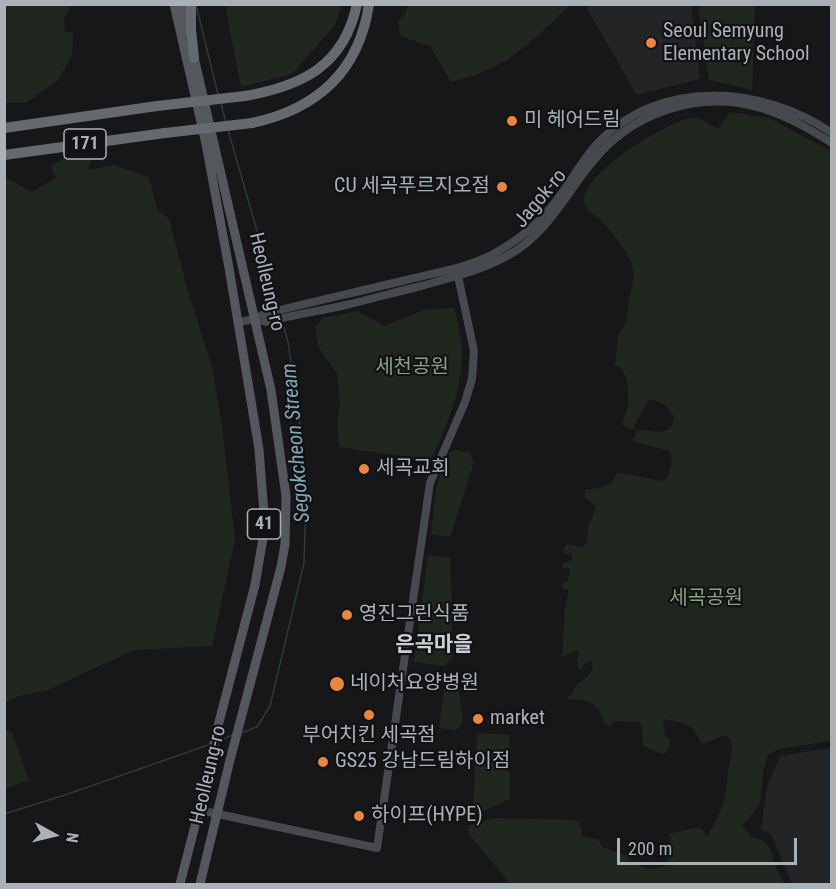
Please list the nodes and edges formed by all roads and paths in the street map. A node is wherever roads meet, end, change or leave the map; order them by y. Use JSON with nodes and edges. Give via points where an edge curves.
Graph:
{"nodes":[{"id":1,"x":174,"y":4,"type":"edge"},
{"id":2,"x":181,"y":4,"type":"edge"},
{"id":3,"x":191,"y":4,"type":"edge"},
{"id":4,"x":357,"y":4,"type":"edge"},
{"id":5,"x":369,"y":4,"type":"edge"},
{"id":6,"x":194,"y":58,"type":"junction"},
{"id":7,"x":4,"y":128,"type":"edge"},
{"id":8,"x":831,"y":133,"type":"edge"},
{"id":9,"x":831,"y":143,"type":"edge"},
{"id":10,"x":4,"y":155,"type":"edge"},
{"id":11,"x":458,"y":276,"type":"junction"},
{"id":12,"x":298,"y":311,"type":"junction"},
{"id":13,"x":256,"y":319,"type":"junction"},
{"id":14,"x":238,"y":322,"type":"junction"},
{"id":15,"x":200,"y":810,"type":"junction"},
{"id":16,"x":218,"y":814,"type":"junction"},
{"id":17,"x":180,"y":885,"type":"edge"},
{"id":18,"x":200,"y":885,"type":"edge"}],
"edges":[{"from":1,"to":14,"type":"main road","name":"Heolleung-ro","number":"41","via":[[206,144]]},
{"from":2,"to":6,"type":"main road","name":"Heolleung-ro","number":"41"},
{"from":3,"to":6,"type":"highway"},
{"from":4,"to":7,"type":"highway","number":"171","bridge":true,"via":[[343,42],[330,58],[314,73],[285,88]]},
{"from":5,"to":10,"type":"highway","number":"171","bridge":true,"via":[[353,55],[329,87],[280,116],[252,123]]},
{"from":6,"to":13,"type":"main road","name":"Heolleung-ro","number":"41"},
{"from":8,"to":12,"type":"main road","name":"Jagok-ro","via":[[781,108],[741,96],[711,95],[659,103],[629,117],[608,134],[588,154],[535,225],[495,253],[456,268]]},
{"from":9,"to":11,"type":"main road","name":"Jagok-ro","via":[[789,119],[753,106],[710,102],[669,109],[628,129],[608,145],[559,210],[532,238],[505,257]]},
{"from":11,"to":12,"type":"main road","name":"Jagok-ro","via":[[346,305]]},
{"from":11,"to":16,"type":"main road","via":[[474,351],[472,379],[430,483],[377,848]]},
{"from":12,"to":13,"type":"main road","name":"Jagok-ro","via":[[270,317],[266,322]]},
{"from":13,"to":14,"type":"main road","name":"Jagok-ro"},
{"from":13,"to":16,"type":"main road","name":"Heolleung-ro","number":"41","via":[[271,390],[286,521],[281,567]]},
{"from":14,"to":15,"type":"main road","name":"Heolleung-ro","number":"41","via":[[259,450],[263,538]]},
{"from":15,"to":16,"type":"main road"},
{"from":15,"to":17,"type":"main road","name":"Heolleung-ro","number":"41"},
{"from":16,"to":18,"type":"main road","name":"Heolleung-ro","number":"41"}]}
